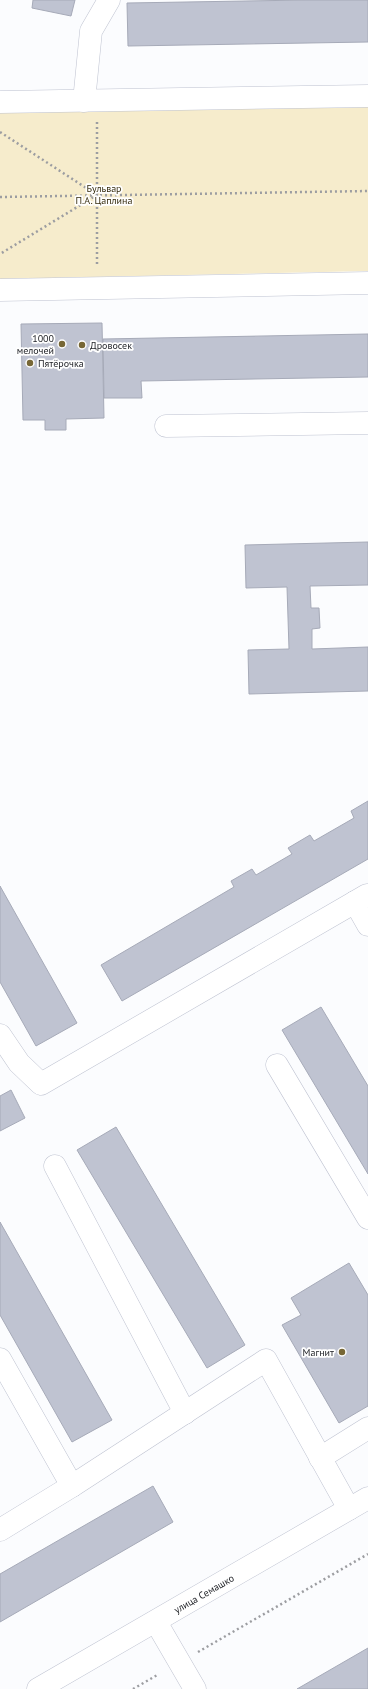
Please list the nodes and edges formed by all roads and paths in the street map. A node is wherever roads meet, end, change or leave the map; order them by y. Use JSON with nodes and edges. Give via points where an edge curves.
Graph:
{"nodes":[{"id":1,"x":108,"y":0,"type":"edge"},
{"id":2,"x":368,"y":96,"type":"edge"},
{"id":3,"x":91,"y":101,"type":"junction"},
{"id":4,"x":0,"y":102,"type":"edge"},
{"id":5,"x":0,"y":132,"type":"edge"},
{"id":6,"x":368,"y":191,"type":"edge"},
{"id":7,"x":97,"y":195,"type":"junction"},
{"id":8,"x":0,"y":197,"type":"edge"},
{"id":9,"x":0,"y":254,"type":"edge"},
{"id":10,"x":368,"y":283,"type":"edge"},
{"id":11,"x":97,"y":288,"type":"junction"},
{"id":12,"x":0,"y":290,"type":"edge"},
{"id":13,"x":368,"y":423,"type":"edge"},
{"id":14,"x":166,"y":426,"type":"dead end"},
{"id":15,"x":361,"y":898,"type":"edge"},
{"id":16,"x":368,"y":925,"type":"edge"},
{"id":17,"x":0,"y":1035,"type":"edge"},
{"id":18,"x":277,"y":1066,"type":"dead end"},
{"id":19,"x":54,"y":1166,"type":"dead end"},
{"id":20,"x":368,"y":1218,"type":"edge"},
{"id":21,"x":0,"y":1360,"type":"edge"},
{"id":22,"x":185,"y":1413,"type":"junction"},
{"id":23,"x":368,"y":1428,"type":"edge"},
{"id":24,"x":320,"y":1458,"type":"junction"},
{"id":25,"x":72,"y":1486,"type":"junction"},
{"id":26,"x":368,"y":1498,"type":"edge"},
{"id":27,"x":349,"y":1509,"type":"junction"},
{"id":28,"x":0,"y":1530,"type":"edge"},
{"id":29,"x":368,"y":1554,"type":"edge"},
{"id":30,"x":156,"y":1622,"type":"junction"},
{"id":31,"x":180,"y":1662,"type":"junction"},
{"id":32,"x":38,"y":1689,"type":"edge"},
{"id":33,"x":133,"y":1689,"type":"edge"},
{"id":34,"x":195,"y":1689,"type":"edge"}],
"edges":[{"from":1,"to":3,"type":"street","via":[[91,31]]},
{"from":2,"to":3,"type":"street"},
{"from":3,"to":4,"type":"street"},
{"from":3,"to":7,"type":"path"},
{"from":5,"to":7,"type":"path"},
{"from":6,"to":7,"type":"path"},
{"from":7,"to":8,"type":"path"},
{"from":7,"to":9,"type":"path"},
{"from":7,"to":11,"type":"path"},
{"from":10,"to":11,"type":"street"},
{"from":11,"to":12,"type":"street"},
{"from":13,"to":14,"type":"street"},
{"from":15,"to":16,"type":"street"},
{"from":15,"to":17,"type":"street","via":[[41,1084],[20,1063]]},
{"from":18,"to":20,"type":"street"},
{"from":19,"to":22,"type":"street"},
{"from":21,"to":25,"type":"street"},
{"from":22,"to":24,"type":"street","via":[[266,1360]]},
{"from":22,"to":25,"type":"street"},
{"from":23,"to":24,"type":"street"},
{"from":24,"to":27,"type":"street"},
{"from":25,"to":28,"type":"street"},
{"from":26,"to":27,"type":"street","name":"улица Семашко"},
{"from":27,"to":30,"type":"street","name":"улица Семашко"},
{"from":29,"to":31,"type":"path"},
{"from":30,"to":31,"type":"street"},
{"from":30,"to":32,"type":"street","name":"улица Семашко"},
{"from":31,"to":33,"type":"path"},
{"from":31,"to":34,"type":"street"}]}
